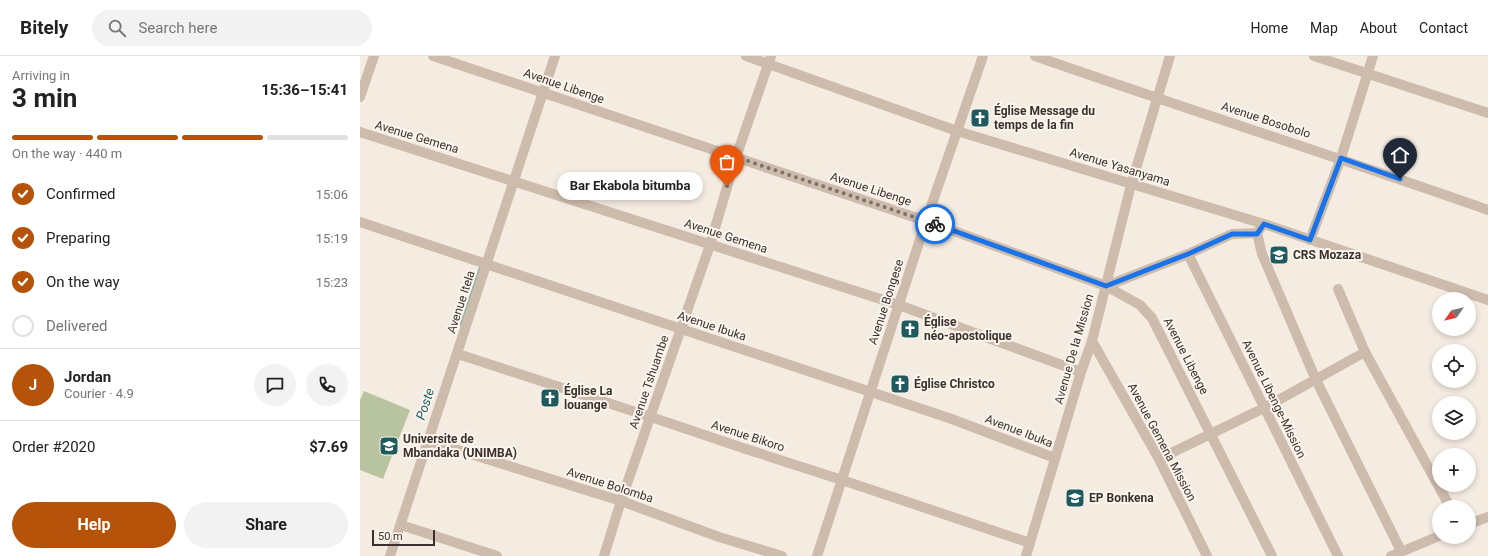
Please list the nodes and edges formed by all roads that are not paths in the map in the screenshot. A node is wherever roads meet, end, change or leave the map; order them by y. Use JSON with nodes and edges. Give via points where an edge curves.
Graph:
{"nodes":[{"id":1,"x":374,"y":56,"type":"edge"},
{"id":2,"x":433,"y":56,"type":"edge"},
{"id":3,"x":555,"y":56,"type":"edge"},
{"id":4,"x":746,"y":56,"type":"edge"},
{"id":5,"x":983,"y":56,"type":"edge"},
{"id":6,"x":1035,"y":56,"type":"edge"},
{"id":7,"x":1170,"y":56,"type":"edge"},
{"id":8,"x":1314,"y":56,"type":"edge"},
{"id":9,"x":1373,"y":56,"type":"edge"},
{"id":10,"x":770,"y":60,"type":"edge"},
{"id":11,"x":1367,"y":73,"type":"junction"},
{"id":12,"x":544,"y":92,"type":"junction"},
{"id":13,"x":360,"y":97,"type":"edge"},
{"id":14,"x":1157,"y":98,"type":"junction"},
{"id":15,"x":1488,"y":114,"type":"edge"},
{"id":16,"x":957,"y":131,"type":"junction"},
{"id":17,"x":360,"y":132,"type":"edge"},
{"id":18,"x":736,"y":157,"type":"junction"},
{"id":19,"x":1341,"y":158,"type":"junction"},
{"id":20,"x":515,"y":181,"type":"junction"},
{"id":21,"x":1131,"y":185,"type":"junction"},
{"id":22,"x":1488,"y":210,"type":"edge"},
{"id":23,"x":926,"y":220,"type":"junction"},
{"id":24,"x":360,"y":222,"type":"edge"},
{"id":25,"x":1264,"y":224,"type":"junction"},
{"id":26,"x":1257,"y":234,"type":"junction"},
{"id":27,"x":1310,"y":240,"type":"junction"},
{"id":28,"x":710,"y":244,"type":"junction"},
{"id":29,"x":1188,"y":254,"type":"junction"},
{"id":30,"x":487,"y":264,"type":"junction"},
{"id":31,"x":1106,"y":286,"type":"junction"},
{"id":32,"x":1338,"y":289,"type":"dead end"},
{"id":33,"x":1488,"y":300,"type":"edge"},
{"id":34,"x":899,"y":305,"type":"junction"},
{"id":35,"x":680,"y":330,"type":"junction"},
{"id":36,"x":1092,"y":341,"type":"junction"},
{"id":37,"x":1365,"y":352,"type":"junction"},
{"id":38,"x":458,"y":354,"type":"junction"},
{"id":39,"x":1081,"y":372,"type":"junction"},
{"id":40,"x":1316,"y":380,"type":"junction"},
{"id":41,"x":870,"y":392,"type":"junction"},
{"id":42,"x":1264,"y":408,"type":"junction"},
{"id":43,"x":651,"y":417,"type":"junction"},
{"id":44,"x":1211,"y":434,"type":"junction"},
{"id":45,"x":429,"y":441,"type":"junction"},
{"id":46,"x":1055,"y":458,"type":"junction"},
{"id":47,"x":1159,"y":460,"type":"junction"},
{"id":48,"x":842,"y":480,"type":"junction"},
{"id":49,"x":1446,"y":500,"type":"edge"},
{"id":50,"x":621,"y":501,"type":"junction"},
{"id":51,"x":1488,"y":517,"type":"edge"},
{"id":52,"x":1476,"y":521,"type":"edge"},
{"id":53,"x":400,"y":525,"type":"junction"},
{"id":54,"x":1432,"y":539,"type":"edge"},
{"id":55,"x":1030,"y":543,"type":"junction"},
{"id":56,"x":1401,"y":551,"type":"junction"},
{"id":57,"x":390,"y":556,"type":"edge"},
{"id":58,"x":497,"y":556,"type":"edge"},
{"id":59,"x":604,"y":556,"type":"edge"},
{"id":60,"x":782,"y":556,"type":"edge"},
{"id":61,"x":817,"y":556,"type":"edge"},
{"id":62,"x":1026,"y":556,"type":"edge"},
{"id":63,"x":1207,"y":556,"type":"edge"},
{"id":64,"x":1272,"y":556,"type":"edge"},
{"id":65,"x":1338,"y":556,"type":"edge"},
{"id":66,"x":1391,"y":556,"type":"edge"}],
"edges":[{"from":1,"to":13,"type":"street"},
{"from":2,"to":12,"type":"street","name":"Avenue Libenge"},
{"from":3,"to":12,"type":"street","name":"Avenue Itela"},
{"from":4,"to":10,"type":"street","name":"Avenue Yasanyama"},
{"from":5,"to":16,"type":"street","name":"Avenue Bongese"},
{"from":6,"to":14,"type":"street","name":"Avenue Bosobolo"},
{"from":7,"to":14,"type":"street","name":"Avenue De la Mission"},
{"from":8,"to":11,"type":"street"},
{"from":9,"to":11,"type":"street"},
{"from":10,"to":16,"type":"street","name":"Avenue Yasanyama"},
{"from":10,"to":18,"type":"street","name":"Avenue Tshuambe"},
{"from":11,"to":15,"type":"street"},
{"from":11,"to":19,"type":"street"},
{"from":12,"to":18,"type":"street","name":"Avenue Libenge"},
{"from":12,"to":20,"type":"street","name":"Avenue Itela"},
{"from":14,"to":19,"type":"street","name":"Avenue Bosobolo"},
{"from":14,"to":21,"type":"street","name":"Avenue De la Mission"},
{"from":16,"to":21,"type":"street","name":"Avenue Yasanyama"},
{"from":16,"to":23,"type":"street","name":"Avenue Bongese"},
{"from":17,"to":20,"type":"street","name":"Avenue Gemena"},
{"from":18,"to":23,"type":"street","name":"Avenue Libenge"},
{"from":18,"to":28,"type":"street","name":"Avenue Tshuambe"},
{"from":19,"to":22,"type":"street","name":"Avenue Bosobolo"},
{"from":19,"to":27,"type":"street"},
{"from":20,"to":28,"type":"street","name":"Avenue Gemena"},
{"from":20,"to":30,"type":"street","name":"Avenue Itela"},
{"from":21,"to":25,"type":"street","name":"Avenue Yasanyama"},
{"from":21,"to":31,"type":"street","name":"Avenue De la Mission"},
{"from":23,"to":31,"type":"street","name":"Avenue Libenge"},
{"from":23,"to":34,"type":"street","name":"Avenue Bongese"},
{"from":24,"to":30,"type":"street","name":"Avenue Ibuka"},
{"from":25,"to":26,"type":"street"},
{"from":25,"to":27,"type":"street","name":"Avenue Yasanyama"},
{"from":26,"to":29,"type":"street","via":[[1232,234]]},
{"from":26,"to":40,"type":"street","via":[[1262,254]]},
{"from":27,"to":33,"type":"street","name":"Avenue Yasanyama"},
{"from":28,"to":34,"type":"street","name":"Avenue Gemena"},
{"from":28,"to":35,"type":"street","name":"Avenue Tshuambe"},
{"from":29,"to":31,"type":"street"},
{"from":29,"to":42,"type":"street","name":"Avenue Libenge-Mission"},
{"from":30,"to":35,"type":"street","name":"Avenue Ibuka"},
{"from":30,"to":38,"type":"street","name":"Avenue Itela"},
{"from":31,"to":36,"type":"street","name":"Avenue De la Mission"},
{"from":31,"to":44,"type":"street","name":"Avenue Libenge","via":[[1140,305],[1152,318]]},
{"from":32,"to":37,"type":"street"},
{"from":34,"to":39,"type":"street","name":"Avenue Gemena"},
{"from":34,"to":41,"type":"street","name":"Avenue Bongese"},
{"from":35,"to":41,"type":"street","name":"Avenue Ibuka"},
{"from":35,"to":43,"type":"street","name":"Avenue Tshuambe"},
{"from":36,"to":39,"type":"street","name":"Avenue De la Mission"},
{"from":36,"to":47,"type":"street","name":"Avenue Gemena Mission"},
{"from":37,"to":40,"type":"street"},
{"from":37,"to":49,"type":"street"},
{"from":38,"to":43,"type":"street","name":"Avenue Bikoro"},
{"from":38,"to":45,"type":"street","name":"Avenue Itela"},
{"from":39,"to":46,"type":"street","name":"Avenue De la Mission"},
{"from":40,"to":42,"type":"street"},
{"from":40,"to":56,"type":"street"},
{"from":41,"to":46,"type":"street","name":"Avenue Ibuka","via":[[949,418]]},
{"from":41,"to":48,"type":"street","name":"Avenue Bongese"},
{"from":42,"to":44,"type":"street"},
{"from":42,"to":65,"type":"street","name":"Avenue Libenge-Mission"},
{"from":43,"to":48,"type":"street","name":"Avenue Bikoro"},
{"from":43,"to":50,"type":"street","name":"Avenue Tshuambe"},
{"from":44,"to":47,"type":"street"},
{"from":44,"to":64,"type":"street","name":"Avenue Libenge"},
{"from":45,"to":50,"type":"street","name":"Avenue Bolomba"},
{"from":45,"to":53,"type":"street","name":"Avenue Itela"},
{"from":46,"to":55,"type":"street","name":"Avenue De la Mission"},
{"from":47,"to":63,"type":"street","name":"Avenue Gemena Mission"},
{"from":48,"to":55,"type":"street","name":"Avenue Bikoro"},
{"from":48,"to":61,"type":"street","name":"Avenue Bongese"},
{"from":50,"to":59,"type":"street","name":"Avenue Tshuambe"},
{"from":50,"to":60,"type":"street","name":"Avenue Bolomba","via":[[719,537]]},
{"from":51,"to":52,"type":"street"},
{"from":53,"to":57,"type":"street","name":"Avenue Itela"},
{"from":53,"to":58,"type":"street"},
{"from":54,"to":56,"type":"street"},
{"from":55,"to":62,"type":"street","name":"Avenue De la Mission"},
{"from":56,"to":66,"type":"street"}]}
